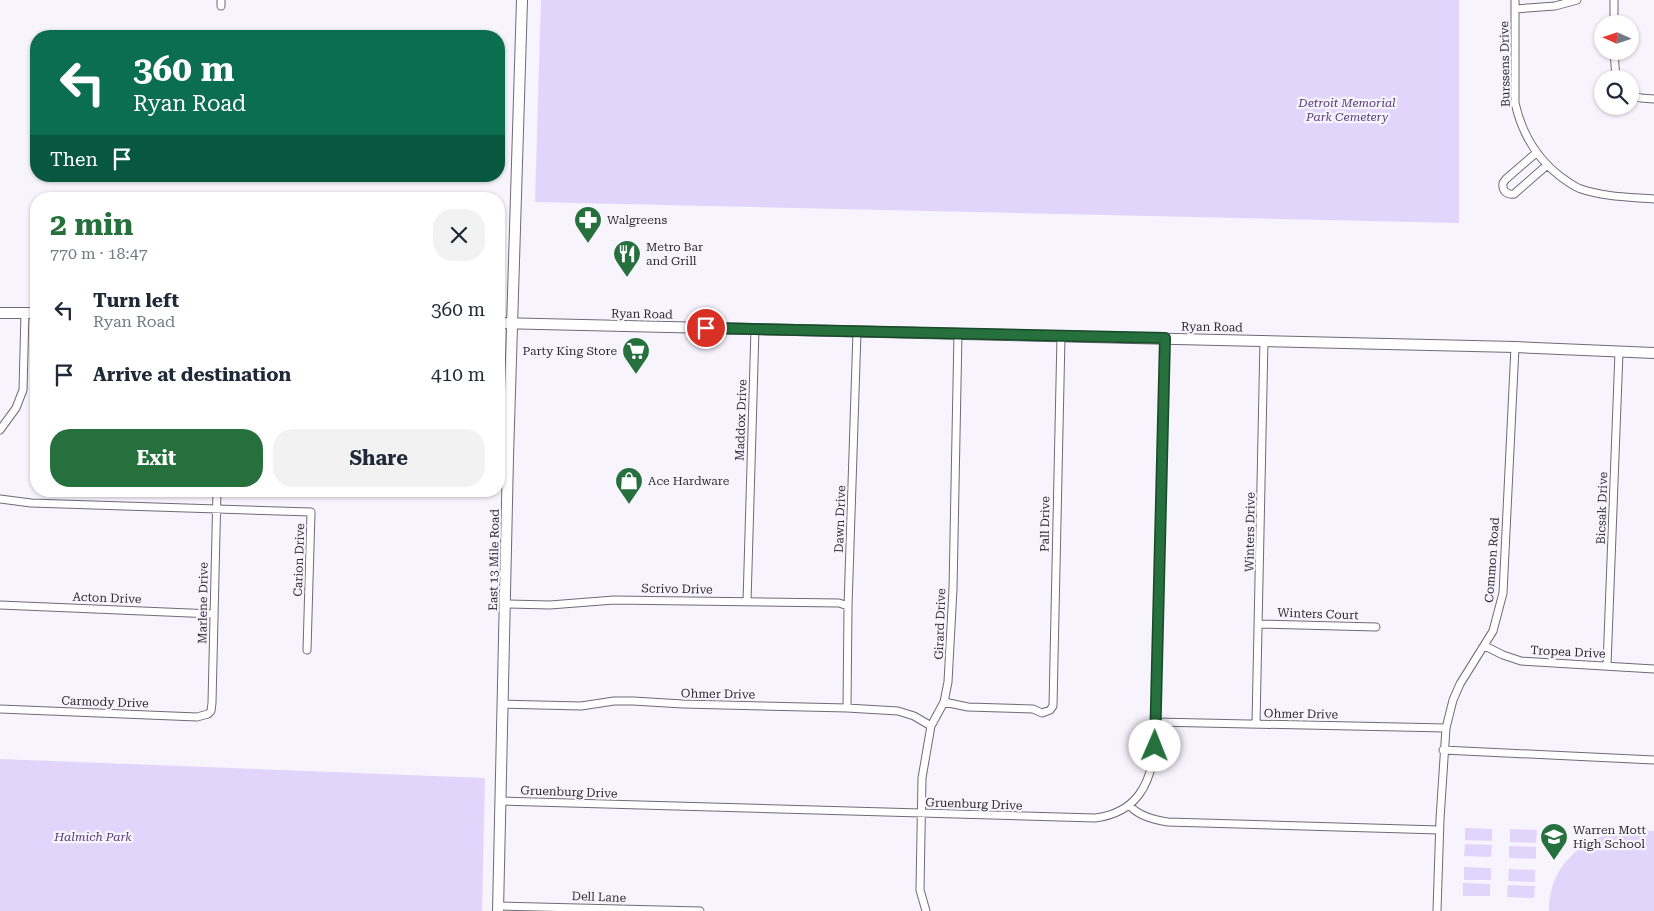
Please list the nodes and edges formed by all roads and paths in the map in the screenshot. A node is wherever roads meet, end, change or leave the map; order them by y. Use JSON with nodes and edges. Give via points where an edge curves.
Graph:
{"nodes":[{"id":1,"x":522,"y":0,"type":"edge"},
{"id":2,"x":1516,"y":0,"type":"edge"},
{"id":3,"x":1576,"y":0,"type":"edge"},
{"id":4,"x":1614,"y":0,"type":"edge"},
{"id":5,"x":1515,"y":9,"type":"junction"},
{"id":6,"x":1614,"y":15,"type":"edge"},
{"id":7,"x":1639,"y":97,"type":"edge"},
{"id":8,"x":1654,"y":98,"type":"edge"},
{"id":9,"x":1536,"y":153,"type":"junction"},
{"id":10,"x":1546,"y":166,"type":"junction"},
{"id":11,"x":1654,"y":199,"type":"edge"},
{"id":12,"x":0,"y":313,"type":"edge"},
{"id":13,"x":25,"y":313,"type":"junction"},
{"id":14,"x":30,"y":313,"type":"edge"},
{"id":15,"x":505,"y":323,"type":"edge"},
{"id":16,"x":513,"y":324,"type":"junction"},
{"id":17,"x":754,"y":330,"type":"junction"},
{"id":18,"x":858,"y":332,"type":"junction"},
{"id":19,"x":958,"y":333,"type":"junction"},
{"id":20,"x":1061,"y":336,"type":"junction"},
{"id":21,"x":1165,"y":338,"type":"junction"},
{"id":22,"x":1264,"y":340,"type":"junction"},
{"id":23,"x":1515,"y":347,"type":"junction"},
{"id":24,"x":1619,"y":352,"type":"junction"},
{"id":25,"x":1654,"y":354,"type":"edge"},
{"id":26,"x":0,"y":430,"type":"edge"},
{"id":27,"x":217,"y":497,"type":"edge"},
{"id":28,"x":0,"y":499,"type":"edge"},
{"id":29,"x":216,"y":510,"type":"junction"},
{"id":30,"x":747,"y":602,"type":"junction"},
{"id":31,"x":506,"y":604,"type":"junction"},
{"id":32,"x":0,"y":605,"type":"edge"},
{"id":33,"x":848,"y":606,"type":"junction"},
{"id":34,"x":213,"y":614,"type":"junction"},
{"id":35,"x":1259,"y":624,"type":"junction"},
{"id":36,"x":1376,"y":627,"type":"dead end"},
{"id":37,"x":1484,"y":646,"type":"junction"},
{"id":38,"x":307,"y":650,"type":"dead end"},
{"id":39,"x":1607,"y":665,"type":"junction"},
{"id":40,"x":1654,"y":669,"type":"edge"},
{"id":41,"x":944,"y":702,"type":"junction"},
{"id":42,"x":502,"y":704,"type":"junction"},
{"id":43,"x":847,"y":708,"type":"junction"},
{"id":44,"x":0,"y":709,"type":"edge"},
{"id":45,"x":208,"y":714,"type":"joint"},
{"id":46,"x":1156,"y":722,"type":"junction"},
{"id":47,"x":1256,"y":724,"type":"junction"},
{"id":48,"x":931,"y":726,"type":"junction"},
{"id":49,"x":1446,"y":728,"type":"junction"},
{"id":50,"x":1443,"y":750,"type":"junction"},
{"id":51,"x":1654,"y":760,"type":"edge"},
{"id":52,"x":500,"y":801,"type":"junction"},
{"id":53,"x":1130,"y":806,"type":"junction"},
{"id":54,"x":920,"y":814,"type":"junction"},
{"id":55,"x":1439,"y":830,"type":"junction"},
{"id":56,"x":498,"y":909,"type":"edge"},
{"id":57,"x":663,"y":910,"type":"edge"},
{"id":58,"x":700,"y":911,"type":"edge"},
{"id":59,"x":926,"y":911,"type":"edge"},
{"id":60,"x":1436,"y":911,"type":"edge"}],
"edges":[{"from":1,"to":16,"type":"main road","name":"East 13 Mile Road"},
{"from":2,"to":5,"type":"street","name":"Burssens Drive"},
{"from":3,"to":5,"type":"street","via":[[1555,6]]},
{"from":4,"to":6,"type":"street"},
{"from":5,"to":9,"type":"street","name":"Burssens Drive","via":[[1515,103],[1526,136]]},
{"from":7,"to":8,"type":"street"},
{"from":9,"to":10,"type":"street","name":"Burssens Drive"},
{"from":9,"to":10,"type":"street","via":[[1506,179],[1504,191],[1514,194]]},
{"from":10,"to":11,"type":"street","name":"Burssens Drive","via":[[1578,188],[1606,195]]},
{"from":12,"to":13,"type":"main road"},
{"from":13,"to":14,"type":"main road"},
{"from":13,"to":26,"type":"street","via":[[21,395]]},
{"from":15,"to":16,"type":"main road","name":"Ryan Road"},
{"from":16,"to":17,"type":"main road","name":"Ryan Road"},
{"from":16,"to":31,"type":"main road","name":"East 13 Mile Road"},
{"from":17,"to":18,"type":"main road","name":"Ryan Road"},
{"from":17,"to":30,"type":"street","name":"Maddox Drive"},
{"from":18,"to":19,"type":"main road","name":"Ryan Road"},
{"from":18,"to":33,"type":"street","name":"Dawn Drive"},
{"from":19,"to":20,"type":"main road","name":"Ryan Road"},
{"from":19,"to":41,"type":"street","name":"Girard Drive","via":[[953,589]]},
{"from":20,"to":21,"type":"main road","name":"Ryan Road"},
{"from":20,"to":41,"type":"street","name":"Pall Drive","via":[[1054,706],[1042,713],[1033,709],[968,707]]},
{"from":21,"to":22,"type":"main road","name":"Ryan Road"},
{"from":21,"to":46,"type":"street"},
{"from":22,"to":23,"type":"main road","name":"Ryan Road"},
{"from":22,"to":35,"type":"street","name":"Winters Drive"},
{"from":23,"to":24,"type":"main road","name":"Ryan Road"},
{"from":23,"to":37,"type":"street","name":"Common Road","via":[[1503,593],[1493,630]]},
{"from":24,"to":25,"type":"main road","name":"Ryan Road"},
{"from":24,"to":39,"type":"street","name":"Bicsak Drive"},
{"from":27,"to":29,"type":"street","name":"Marlene Drive"},
{"from":28,"to":29,"type":"street","name":"Carion Drive"},
{"from":29,"to":34,"type":"street","name":"Marlene Drive"},
{"from":29,"to":38,"type":"street","name":"Carion Drive","via":[[311,512]]},
{"from":30,"to":31,"type":"street","name":"Scrivo Drive","via":[[614,600]]},
{"from":30,"to":33,"type":"street","name":"Scrivo Drive","via":[[839,603]]},
{"from":31,"to":42,"type":"main road","name":"East 13 Mile Road"},
{"from":32,"to":34,"type":"street","name":"Acton Drive"},
{"from":33,"to":43,"type":"street","name":"Dawn Drive"},
{"from":34,"to":45,"type":"street","name":"Marlene Drive","via":[[212,703]]},
{"from":35,"to":36,"type":"street","name":"Winters Court"},
{"from":35,"to":47,"type":"street","name":"Winters Drive"},
{"from":37,"to":39,"type":"street","name":"Tropea Drive","via":[[1521,660]]},
{"from":37,"to":49,"type":"street","name":"Common Road","via":[[1460,684]]},
{"from":39,"to":40,"type":"street","name":"Tropea Drive"},
{"from":41,"to":48,"type":"street","name":"Girard Drive"},
{"from":42,"to":43,"type":"street","name":"Ohmer Drive","via":[[581,706],[624,701]]},
{"from":42,"to":52,"type":"main road","name":"East 13 Mile Road"},
{"from":43,"to":48,"type":"street","name":"Ohmer Drive","via":[[898,711]]},
{"from":44,"to":45,"type":"street","name":"Carmody Drive","via":[[198,717]]},
{"from":46,"to":47,"type":"street","name":"Ohmer Drive"},
{"from":46,"to":53,"type":"street","via":[[1153,764],[1148,780]]},
{"from":47,"to":49,"type":"street","name":"Ohmer Drive"},
{"from":48,"to":54,"type":"street","name":"Girard Drive"},
{"from":49,"to":50,"type":"street","name":"Common Road"},
{"from":50,"to":51,"type":"street"},
{"from":50,"to":55,"type":"street","name":"Common Road"},
{"from":52,"to":54,"type":"street","name":"Gruenburg Drive"},
{"from":52,"to":56,"type":"main road","name":"East 13 Mile Road"},
{"from":53,"to":54,"type":"street","name":"Gruenburg Drive","via":[[1119,813],[1094,818]]},
{"from":53,"to":55,"type":"street","via":[[1146,817],[1168,822]]},
{"from":54,"to":59,"type":"street","name":"Girard Drive","via":[[920,890]]},
{"from":55,"to":60,"type":"street","name":"Common Road"},
{"from":56,"to":57,"type":"street","name":"Dell Lane"},
{"from":57,"to":58,"type":"street","name":"Dell Lane"}]}
